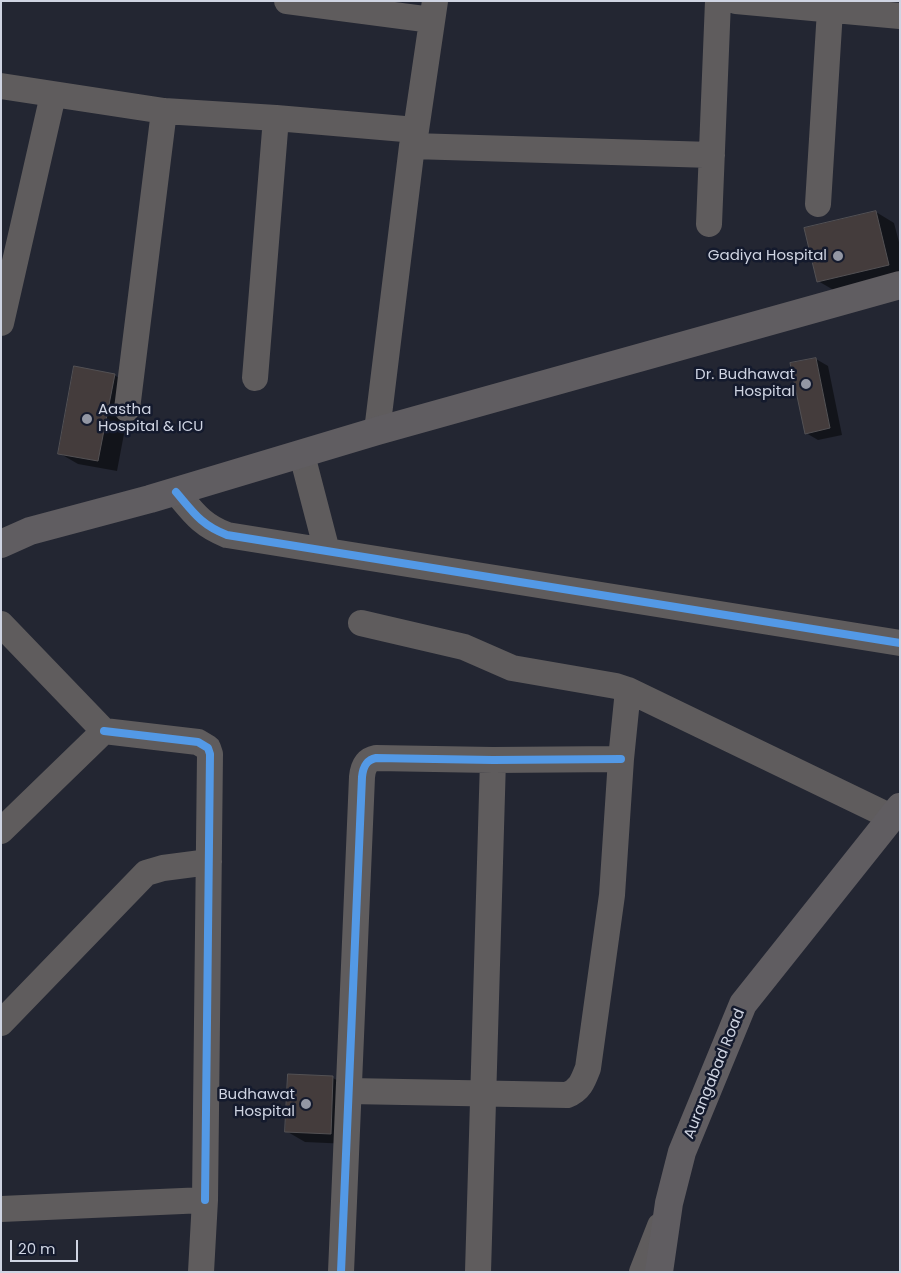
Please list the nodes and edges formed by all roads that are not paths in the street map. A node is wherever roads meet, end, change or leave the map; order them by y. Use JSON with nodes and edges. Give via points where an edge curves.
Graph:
{"nodes":[{"id":1,"x":287,"y":1,"type":"edge"},
{"id":2,"x":718,"y":1,"type":"edge"},
{"id":3,"x":736,"y":1,"type":"edge"},
{"id":4,"x":830,"y":10,"type":"junction"},
{"id":5,"x":433,"y":11,"type":"edge"},
{"id":6,"x":900,"y":16,"type":"edge"},
{"id":7,"x":1,"y":86,"type":"edge"},
{"id":8,"x":53,"y":95,"type":"junction"},
{"id":9,"x":164,"y":111,"type":"junction"},
{"id":10,"x":276,"y":118,"type":"junction"},
{"id":11,"x":414,"y":138,"type":"junction"},
{"id":12,"x":712,"y":155,"type":"junction"},
{"id":13,"x":818,"y":204,"type":"dead end"},
{"id":14,"x":709,"y":224,"type":"dead end"},
{"id":15,"x":7,"y":268,"type":"edge"},
{"id":16,"x":900,"y":285,"type":"edge"},
{"id":17,"x":1,"y":323,"type":"edge"},
{"id":18,"x":255,"y":378,"type":"dead end"},
{"id":19,"x":127,"y":409,"type":"dead end"},
{"id":20,"x":377,"y":431,"type":"junction"},
{"id":21,"x":302,"y":455,"type":"junction"},
{"id":22,"x":176,"y":492,"type":"junction"},
{"id":23,"x":1,"y":544,"type":"edge"},
{"id":24,"x":327,"y":551,"type":"junction"},
{"id":25,"x":361,"y":623,"type":"dead end"},
{"id":26,"x":1,"y":624,"type":"edge"},
{"id":27,"x":900,"y":643,"type":"edge"},
{"id":28,"x":628,"y":690,"type":"junction"},
{"id":29,"x":104,"y":731,"type":"junction"},
{"id":30,"x":621,"y":759,"type":"junction"},
{"id":31,"x":492,"y":760,"type":"junction"},
{"id":32,"x":896,"y":812,"type":"edge"},
{"id":33,"x":1,"y":832,"type":"edge"},
{"id":34,"x":209,"y":862,"type":"junction"},
{"id":35,"x":1,"y":1023,"type":"edge"},
{"id":36,"x":349,"y":1091,"type":"junction"},
{"id":37,"x":483,"y":1094,"type":"junction"},
{"id":38,"x":206,"y":1200,"type":"junction"},
{"id":39,"x":669,"y":1203,"type":"junction"},
{"id":40,"x":1,"y":1209,"type":"edge"},
{"id":41,"x":201,"y":1272,"type":"edge"},
{"id":42,"x":341,"y":1272,"type":"edge"},
{"id":43,"x":478,"y":1272,"type":"edge"},
{"id":44,"x":642,"y":1272,"type":"edge"},
{"id":45,"x":659,"y":1272,"type":"edge"}],
"edges":[{"from":1,"to":5,"type":"street"},
{"from":2,"to":12,"type":"street"},
{"from":3,"to":4,"type":"street"},
{"from":4,"to":6,"type":"street"},
{"from":4,"to":13,"type":"street"},
{"from":5,"to":11,"type":"street"},
{"from":7,"to":8,"type":"street"},
{"from":8,"to":9,"type":"street"},
{"from":8,"to":15,"type":"street"},
{"from":9,"to":10,"type":"street"},
{"from":9,"to":19,"type":"street"},
{"from":10,"to":11,"type":"street"},
{"from":10,"to":18,"type":"street"},
{"from":11,"to":12,"type":"street"},
{"from":11,"to":20,"type":"street"},
{"from":12,"to":14,"type":"street"},
{"from":15,"to":17,"type":"street"},
{"from":16,"to":20,"type":"main road"},
{"from":20,"to":21,"type":"main road"},
{"from":21,"to":22,"type":"main road"},
{"from":21,"to":24,"type":"street"},
{"from":22,"to":23,"type":"main road","via":[[30,531]]},
{"from":22,"to":24,"type":"street","via":[[201,522],[212,529]]},
{"from":24,"to":27,"type":"street"},
{"from":25,"to":28,"type":"street","via":[[464,647],[512,668]]},
{"from":26,"to":29,"type":"street"},
{"from":28,"to":30,"type":"street"},
{"from":28,"to":32,"type":"street"},
{"from":29,"to":33,"type":"street"},
{"from":29,"to":34,"type":"street","via":[[198,742],[208,748]]},
{"from":30,"to":31,"type":"street"},
{"from":30,"to":37,"type":"street","via":[[612,895],[588,1068],[583,1084],[567,1095]]},
{"from":31,"to":36,"type":"street","via":[[376,758],[370,759],[363,770]]},
{"from":31,"to":37,"type":"street"},
{"from":32,"to":39,"type":"main road","name":"Aurangabad Road","via":[[743,1004],[682,1152]]},
{"from":34,"to":35,"type":"street","via":[[163,868],[146,874]]},
{"from":34,"to":38,"type":"street"},
{"from":36,"to":37,"type":"street"},
{"from":36,"to":42,"type":"street"},
{"from":37,"to":43,"type":"street"},
{"from":38,"to":40,"type":"street"},
{"from":38,"to":41,"type":"street"},
{"from":39,"to":44,"type":"street"},
{"from":39,"to":45,"type":"main road","name":"Aurangabad Road"}]}
